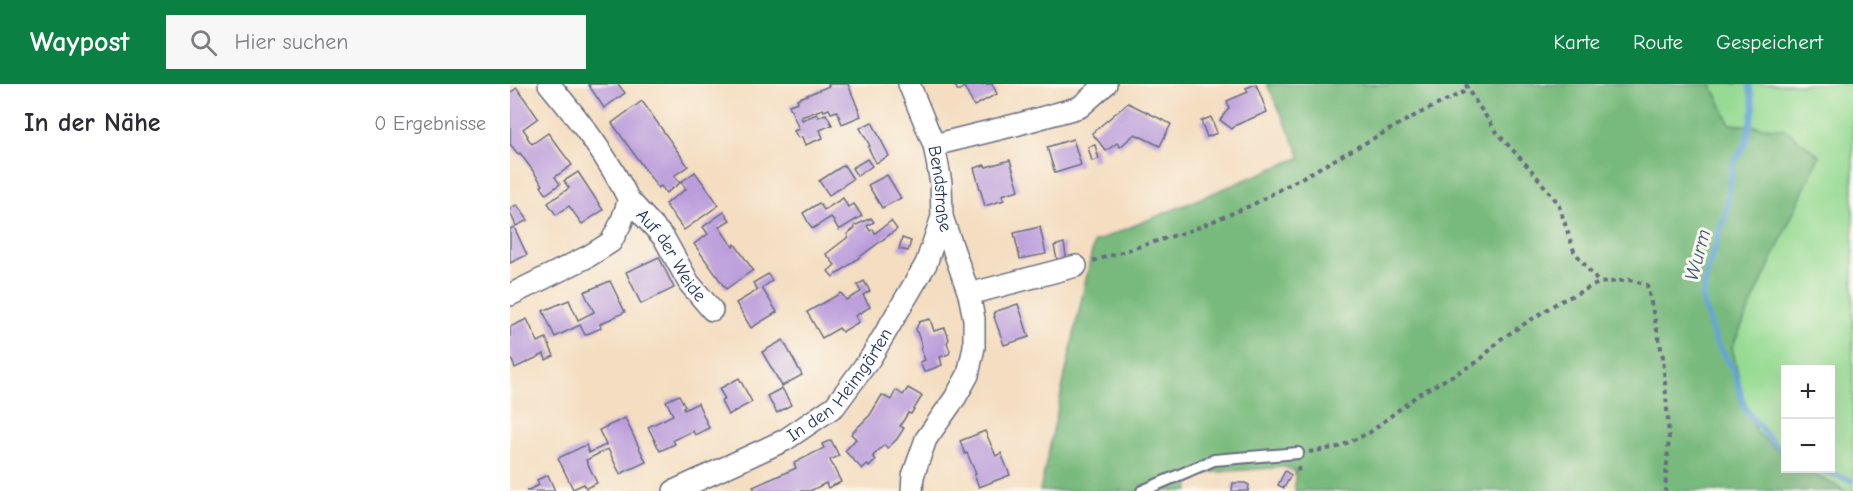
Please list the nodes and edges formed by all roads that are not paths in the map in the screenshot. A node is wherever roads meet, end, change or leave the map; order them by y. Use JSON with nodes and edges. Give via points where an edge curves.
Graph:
{"nodes":[{"id":1,"x":549,"y":84,"type":"edge"},
{"id":2,"x":909,"y":84,"type":"edge"},
{"id":3,"x":1106,"y":84,"type":"edge"},
{"id":4,"x":934,"y":145,"type":"junction"},
{"id":5,"x":629,"y":200,"type":"junction"},
{"id":6,"x":942,"y":217,"type":"junction"},
{"id":7,"x":1076,"y":266,"type":"road end"},
{"id":8,"x":969,"y":294,"type":"junction"},
{"id":9,"x":510,"y":295,"type":"edge"},
{"id":10,"x":712,"y":310,"type":"dead end"},
{"id":11,"x":1298,"y":453,"type":"road end"},
{"id":12,"x":674,"y":491,"type":"edge"},
{"id":13,"x":912,"y":491,"type":"edge"},
{"id":14,"x":1142,"y":491,"type":"edge"}],
"edges":[{"from":1,"to":5,"type":"street","name":"Auf der Weide","via":[[604,154]]},
{"from":2,"to":4,"type":"street","name":"Bendstraße"},
{"from":3,"to":4,"type":"street","via":[[1080,107]]},
{"from":4,"to":6,"type":"street","name":"Bendstraße"},
{"from":5,"to":9,"type":"street","name":"Auf der Weide","via":[[611,242]]},
{"from":5,"to":10,"type":"street","name":"Auf der Weide","via":[[664,238],[689,283]]},
{"from":6,"to":8,"type":"street","name":"Bendstraße"},
{"from":6,"to":12,"type":"street","name":"In den Heimgärten","via":[[926,264],[871,357],[835,406],[785,440]]},
{"from":7,"to":8,"type":"street"},
{"from":8,"to":13,"type":"street","name":"Bendstraße","via":[[974,346],[968,375],[926,439]]},
{"from":11,"to":14,"type":"lane","via":[[1214,460]]}]}
